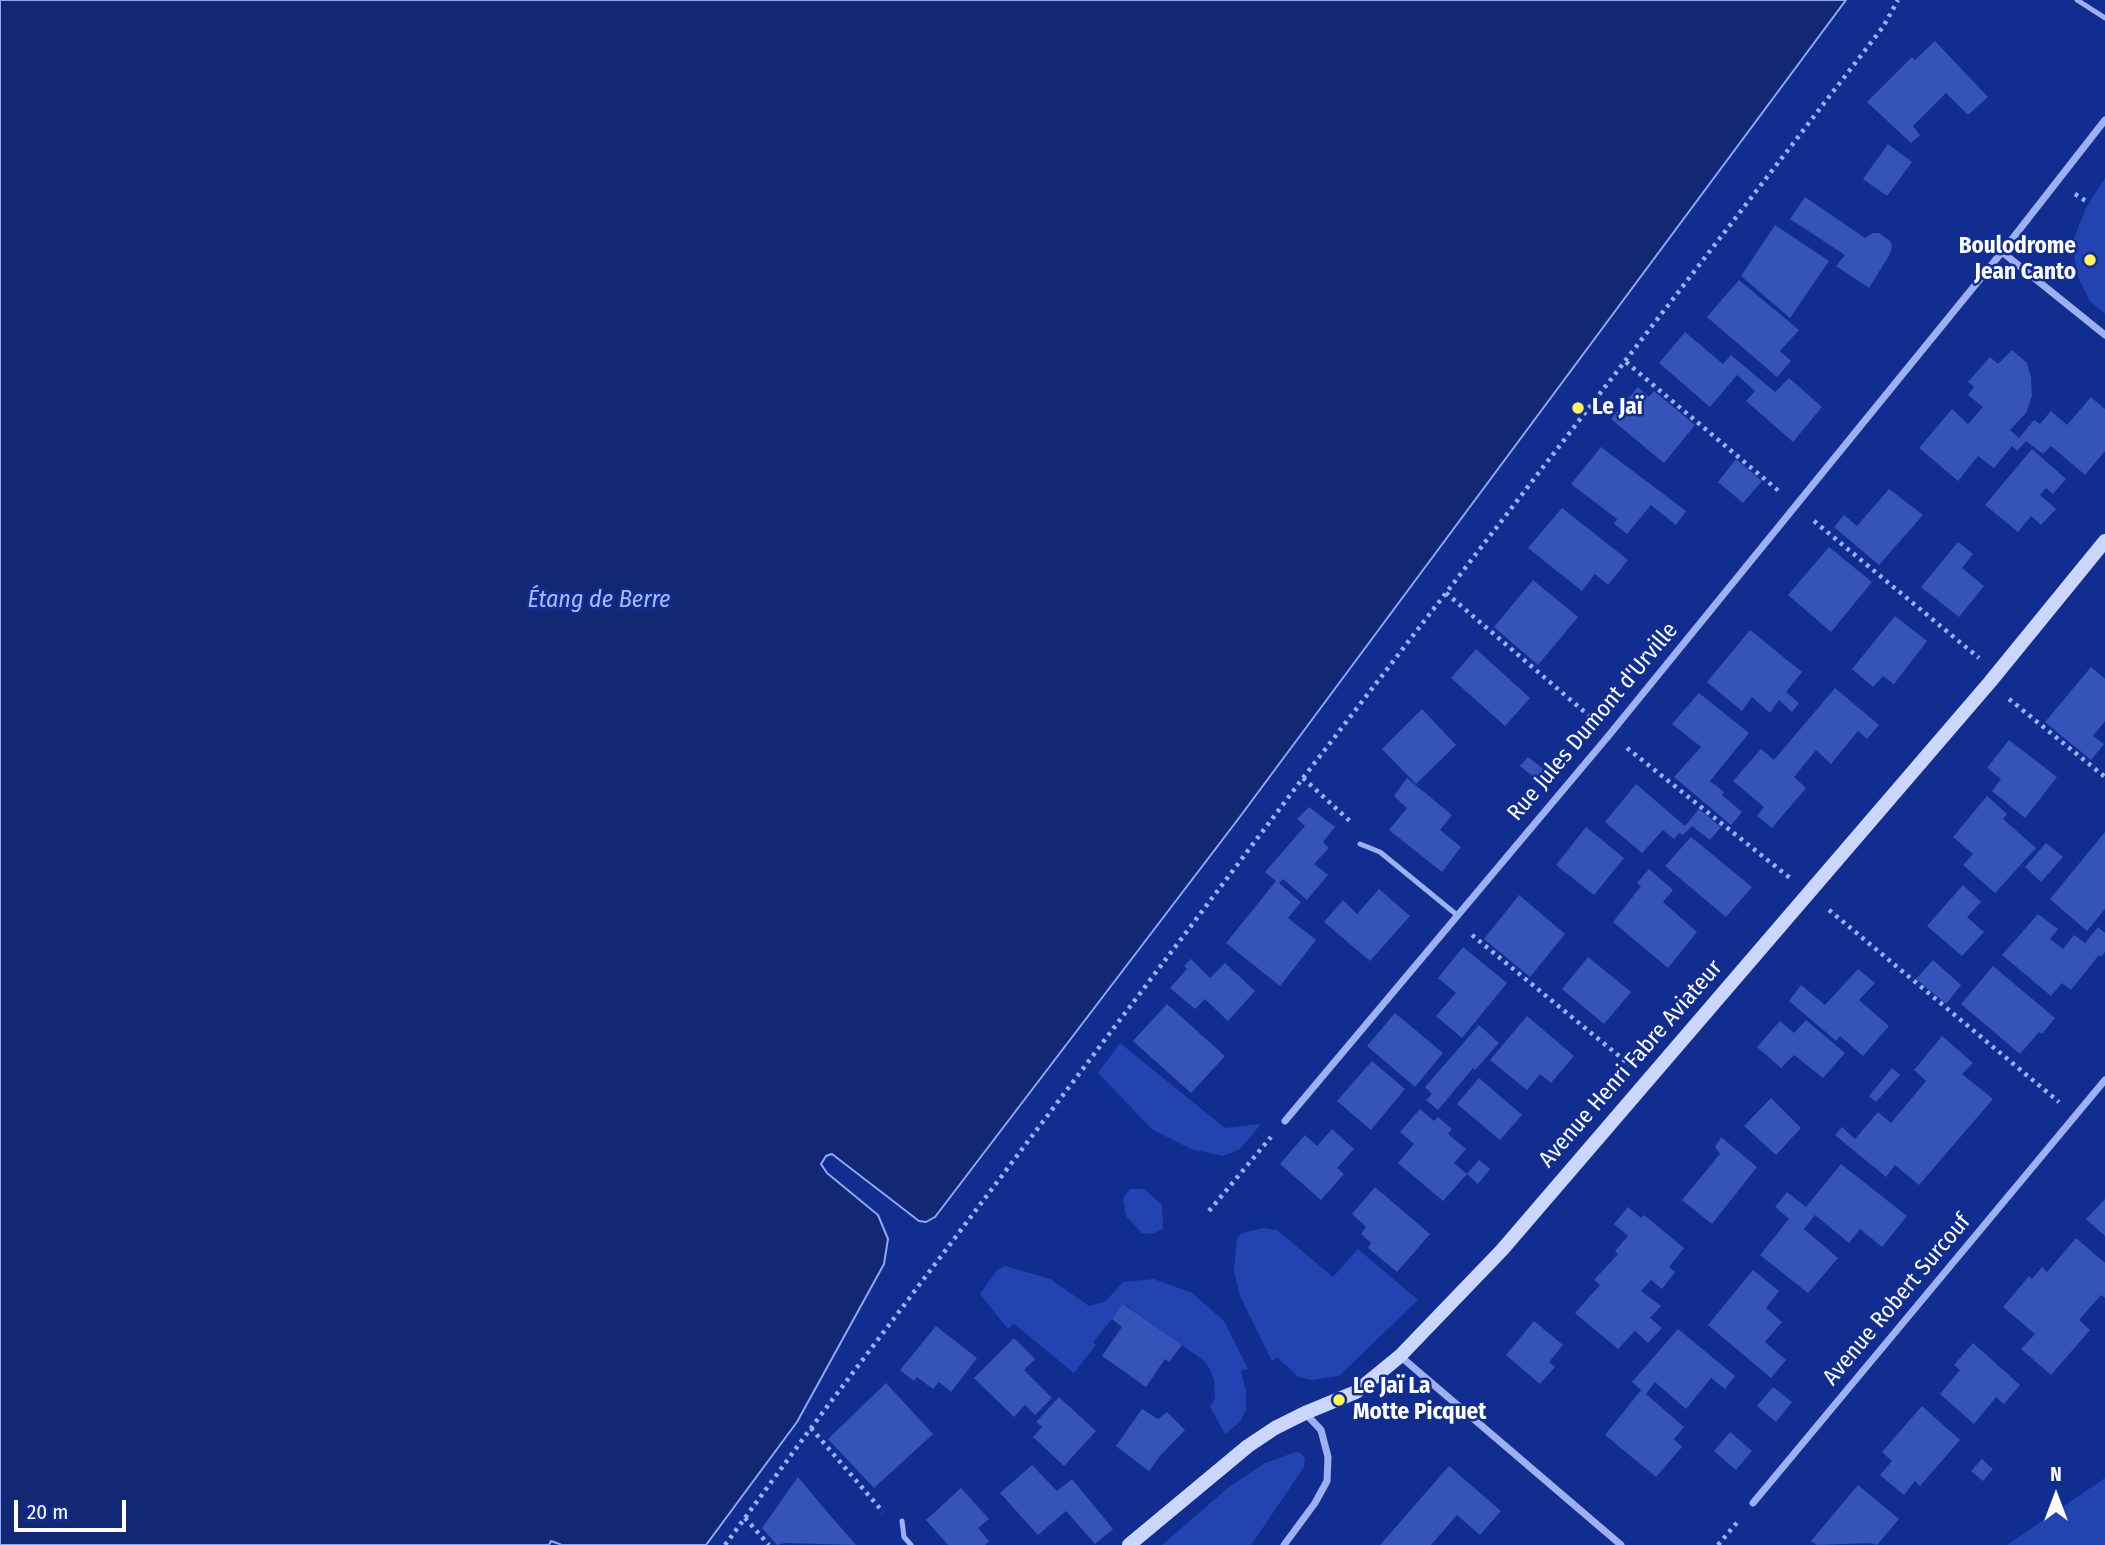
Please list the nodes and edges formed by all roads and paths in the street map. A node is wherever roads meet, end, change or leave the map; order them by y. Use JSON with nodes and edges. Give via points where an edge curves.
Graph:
{"nodes":[{"id":1,"x":1898,"y":0,"type":"edge"},
{"id":2,"x":2077,"y":0,"type":"edge"},
{"id":3,"x":2105,"y":18,"type":"edge"},
{"id":4,"x":2105,"y":120,"type":"edge"},
{"id":5,"x":2002,"y":252,"type":"junction"},
{"id":6,"x":2105,"y":335,"type":"edge"},
{"id":7,"x":2105,"y":541,"type":"edge"},
{"id":8,"x":1446,"y":593,"type":"junction"},
{"id":9,"x":1990,"y":682,"type":"junction"},
{"id":10,"x":1610,"y":734,"type":"junction"},
{"id":11,"x":2105,"y":777,"type":"edge"},
{"id":12,"x":1303,"y":778,"type":"junction"},
{"id":13,"x":1360,"y":844,"type":"dead end"},
{"id":14,"x":1370,"y":846,"type":"junction"},
{"id":15,"x":1809,"y":892,"type":"junction"},
{"id":16,"x":1457,"y":915,"type":"junction"},
{"id":17,"x":1648,"y":1080,"type":"junction"},
{"id":18,"x":2105,"y":1080,"type":"edge"},
{"id":19,"x":2075,"y":1116,"type":"junction"},
{"id":20,"x":1285,"y":1121,"type":"joint"},
{"id":21,"x":1209,"y":1211,"type":"dead end"},
{"id":22,"x":1400,"y":1356,"type":"junction"},
{"id":23,"x":1305,"y":1413,"type":"junction"},
{"id":24,"x":811,"y":1428,"type":"junction"},
{"id":25,"x":1753,"y":1503,"type":"joint"},
{"id":26,"x":745,"y":1518,"type":"junction"},
{"id":27,"x":902,"y":1521,"type":"dead end"},
{"id":28,"x":904,"y":1537,"type":"junction"},
{"id":29,"x":725,"y":1545,"type":"edge"},
{"id":30,"x":769,"y":1545,"type":"edge"},
{"id":31,"x":911,"y":1545,"type":"edge"},
{"id":32,"x":1129,"y":1545,"type":"edge"},
{"id":33,"x":1284,"y":1545,"type":"edge"},
{"id":34,"x":1621,"y":1545,"type":"edge"},
{"id":35,"x":1718,"y":1545,"type":"edge"}],
"edges":[{"from":1,"to":8,"type":"path","via":[[1858,59]]},
{"from":2,"to":3,"type":"lane"},
{"from":4,"to":5,"type":"street","name":"Rue Jules Dumont d'Urville"},
{"from":5,"to":6,"type":"street"},
{"from":5,"to":10,"type":"street","name":"Rue Jules Dumont d'Urville"},
{"from":7,"to":9,"type":"street","name":"Avenue Henri Fabre Aviateur"},
{"from":8,"to":10,"type":"path"},
{"from":8,"to":12,"type":"path"},
{"from":9,"to":11,"type":"path"},
{"from":9,"to":15,"type":"street","name":"Avenue Henri Fabre Aviateur"},
{"from":10,"to":15,"type":"path"},
{"from":10,"to":16,"type":"street","name":"Rue Jules Dumont d'Urville"},
{"from":12,"to":14,"type":"path","via":[[1367,836]]},
{"from":12,"to":24,"type":"path"},
{"from":13,"to":14,"type":"lane"},
{"from":14,"to":16,"type":"lane"},
{"from":15,"to":17,"type":"street","name":"Avenue Henri Fabre Aviateur"},
{"from":15,"to":19,"type":"path"},
{"from":16,"to":17,"type":"path","via":[[1463,928]]},
{"from":16,"to":20,"type":"street","name":"Rue Jules Dumont d'Urville"},
{"from":17,"to":22,"type":"street","name":"Avenue Henri Fabre Aviateur","via":[[1502,1250]]},
{"from":18,"to":19,"type":"street","name":"Avenue Robert Surcouf"},
{"from":19,"to":25,"type":"street","name":"Avenue Robert Surcouf"},
{"from":20,"to":21,"type":"path"},
{"from":22,"to":23,"type":"street","name":"Avenue Henri Fabre Aviateur","via":[[1356,1392]]},
{"from":22,"to":34,"type":"street"},
{"from":23,"to":32,"type":"street","name":"Avenue Henri Fabre Aviateur","via":[[1248,1446]]},
{"from":23,"to":33,"type":"street","via":[[1321,1430],[1328,1457],[1327,1481]]},
{"from":24,"to":26,"type":"path"},
{"from":24,"to":28,"type":"path"},
{"from":25,"to":35,"type":"path"},
{"from":26,"to":29,"type":"path"},
{"from":26,"to":30,"type":"path"},
{"from":27,"to":28,"type":"lane"},
{"from":28,"to":31,"type":"lane"}]}
